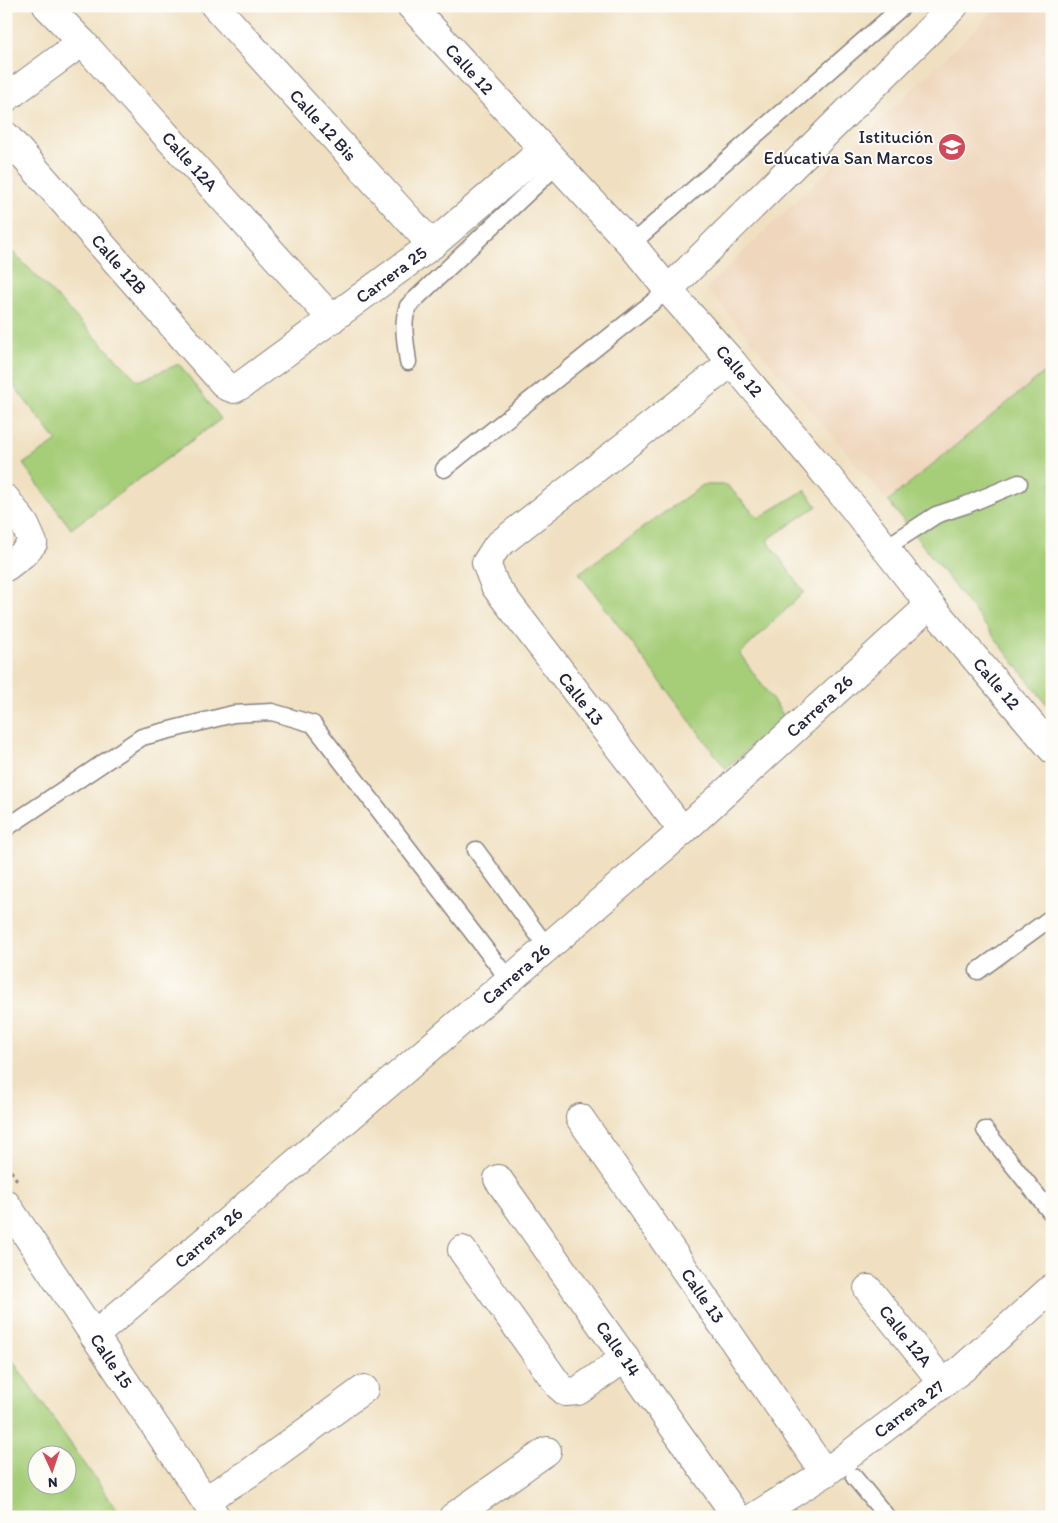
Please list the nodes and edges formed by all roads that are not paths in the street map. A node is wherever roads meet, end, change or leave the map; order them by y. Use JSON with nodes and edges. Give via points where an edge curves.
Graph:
{"nodes":[{"id":1,"x":47,"y":6,"type":"edge"},
{"id":2,"x":215,"y":6,"type":"edge"},
{"id":3,"x":411,"y":6,"type":"edge"},
{"id":4,"x":903,"y":6,"type":"edge"},
{"id":5,"x":954,"y":6,"type":"edge"},
{"id":6,"x":82,"y":42,"type":"junction"},
{"id":7,"x":6,"y":98,"type":"edge"},
{"id":8,"x":6,"y":136,"type":"edge"},
{"id":9,"x":550,"y":157,"type":"junction"},
{"id":10,"x":631,"y":244,"type":"junction"},
{"id":11,"x":432,"y":245,"type":"junction"},
{"id":12,"x":668,"y":290,"type":"junction"},
{"id":13,"x":332,"y":319,"type":"junction"},
{"id":14,"x":408,"y":362,"type":"dead end"},
{"id":15,"x":732,"y":362,"type":"junction"},
{"id":16,"x":234,"y":389,"type":"joint"},
{"id":17,"x":444,"y":469,"type":"dead end"},
{"id":18,"x":1019,"y":483,"type":"dead end"},
{"id":19,"x":6,"y":500,"type":"edge"},
{"id":20,"x":885,"y":548,"type":"junction"},
{"id":21,"x":6,"y":567,"type":"edge"},
{"id":22,"x":930,"y":605,"type":"junction"},
{"id":23,"x":1052,"y":749,"type":"edge"},
{"id":24,"x":6,"y":828,"type":"edge"},
{"id":25,"x":682,"y":831,"type":"junction"},
{"id":26,"x":476,"y":850,"type":"dead end"},
{"id":27,"x":1052,"y":916,"type":"edge"},
{"id":28,"x":547,"y":947,"type":"junction"},
{"id":29,"x":978,"y":971,"type":"dead end"},
{"id":30,"x":508,"y":980,"type":"junction"},
{"id":31,"x":580,"y":1118,"type":"dead end"},
{"id":32,"x":985,"y":1130,"type":"dead end"},
{"id":33,"x":498,"y":1179,"type":"dead end"},
{"id":34,"x":6,"y":1204,"type":"edge"},
{"id":35,"x":1052,"y":1214,"type":"edge"},
{"id":36,"x":462,"y":1250,"type":"dead end"},
{"id":37,"x":1052,"y":1288,"type":"edge"},
{"id":38,"x":868,"y":1289,"type":"dead end"},
{"id":39,"x":94,"y":1336,"type":"junction"},
{"id":40,"x":625,"y":1358,"type":"junction"},
{"id":41,"x":943,"y":1383,"type":"junction"},
{"id":42,"x":364,"y":1389,"type":"dead end"},
{"id":43,"x":547,"y":1451,"type":"dead end"},
{"id":44,"x":824,"y":1473,"type":"junction"},
{"id":45,"x":854,"y":1477,"type":"dead end"},
{"id":46,"x":210,"y":1508,"type":"edge"},
{"id":47,"x":453,"y":1517,"type":"edge"},
{"id":48,"x":737,"y":1517,"type":"edge"},
{"id":49,"x":754,"y":1517,"type":"edge"},
{"id":50,"x":886,"y":1517,"type":"edge"}],
"edges":[{"from":1,"to":6,"type":"street","name":"Calle 12A"},
{"from":2,"to":11,"type":"street","name":"Calle 12 Bis"},
{"from":3,"to":9,"type":"street","name":"Calle 12"},
{"from":4,"to":10,"type":"lane"},
{"from":5,"to":12,"type":"street"},
{"from":6,"to":7,"type":"street"},
{"from":6,"to":13,"type":"street","name":"Calle 12A"},
{"from":8,"to":16,"type":"street","name":"Calle 12B","via":[[226,386]]},
{"from":9,"to":10,"type":"street","name":"Calle 12"},
{"from":9,"to":11,"type":"street","name":"Carrera 25"},
{"from":9,"to":14,"type":"lane","via":[[408,306],[403,325]]},
{"from":10,"to":12,"type":"street","name":"Calle 12"},
{"from":11,"to":13,"type":"street","name":"Carrera 25"},
{"from":12,"to":15,"type":"street","name":"Calle 12"},
{"from":12,"to":17,"type":"lane"},
{"from":13,"to":16,"type":"street","name":"Carrera 25"},
{"from":15,"to":20,"type":"street","name":"Calle 12"},
{"from":15,"to":25,"type":"street","name":"Calle 13","via":[[497,546],[486,563],[494,586]]},
{"from":18,"to":20,"type":"lane","via":[[936,515]]},
{"from":19,"to":21,"type":"street","via":[[25,525],[33,543]]},
{"from":20,"to":22,"type":"street","name":"Calle 12"},
{"from":22,"to":23,"type":"street","name":"Calle 12"},
{"from":22,"to":25,"type":"street","name":"Carrera 26"},
{"from":24,"to":30,"type":"lane","via":[[142,737],[233,714],[272,712],[313,724]]},
{"from":25,"to":28,"type":"street","name":"Carrera 26"},
{"from":26,"to":28,"type":"lane"},
{"from":27,"to":29,"type":"lane"},
{"from":28,"to":30,"type":"street","name":"Carrera 26"},
{"from":30,"to":39,"type":"street","name":"Carrera 26"},
{"from":31,"to":44,"type":"street","name":"Calle 13"},
{"from":32,"to":35,"type":"lane"},
{"from":33,"to":40,"type":"street","name":"Calle 14"},
{"from":34,"to":39,"type":"street","name":"Calle 15"},
{"from":36,"to":40,"type":"street","via":[[566,1392],[578,1391]]},
{"from":37,"to":41,"type":"street","name":"Carrera 27"},
{"from":38,"to":41,"type":"street","name":"Calle 12A"},
{"from":39,"to":46,"type":"street","name":"Calle 15"},
{"from":40,"to":48,"type":"street","name":"Calle 14"},
{"from":41,"to":44,"type":"street","name":"Carrera 27"},
{"from":42,"to":46,"type":"street","via":[[248,1474]]},
{"from":43,"to":47,"type":"street"},
{"from":44,"to":49,"type":"street","name":"Carrera 27"},
{"from":45,"to":50,"type":"lane"}]}
